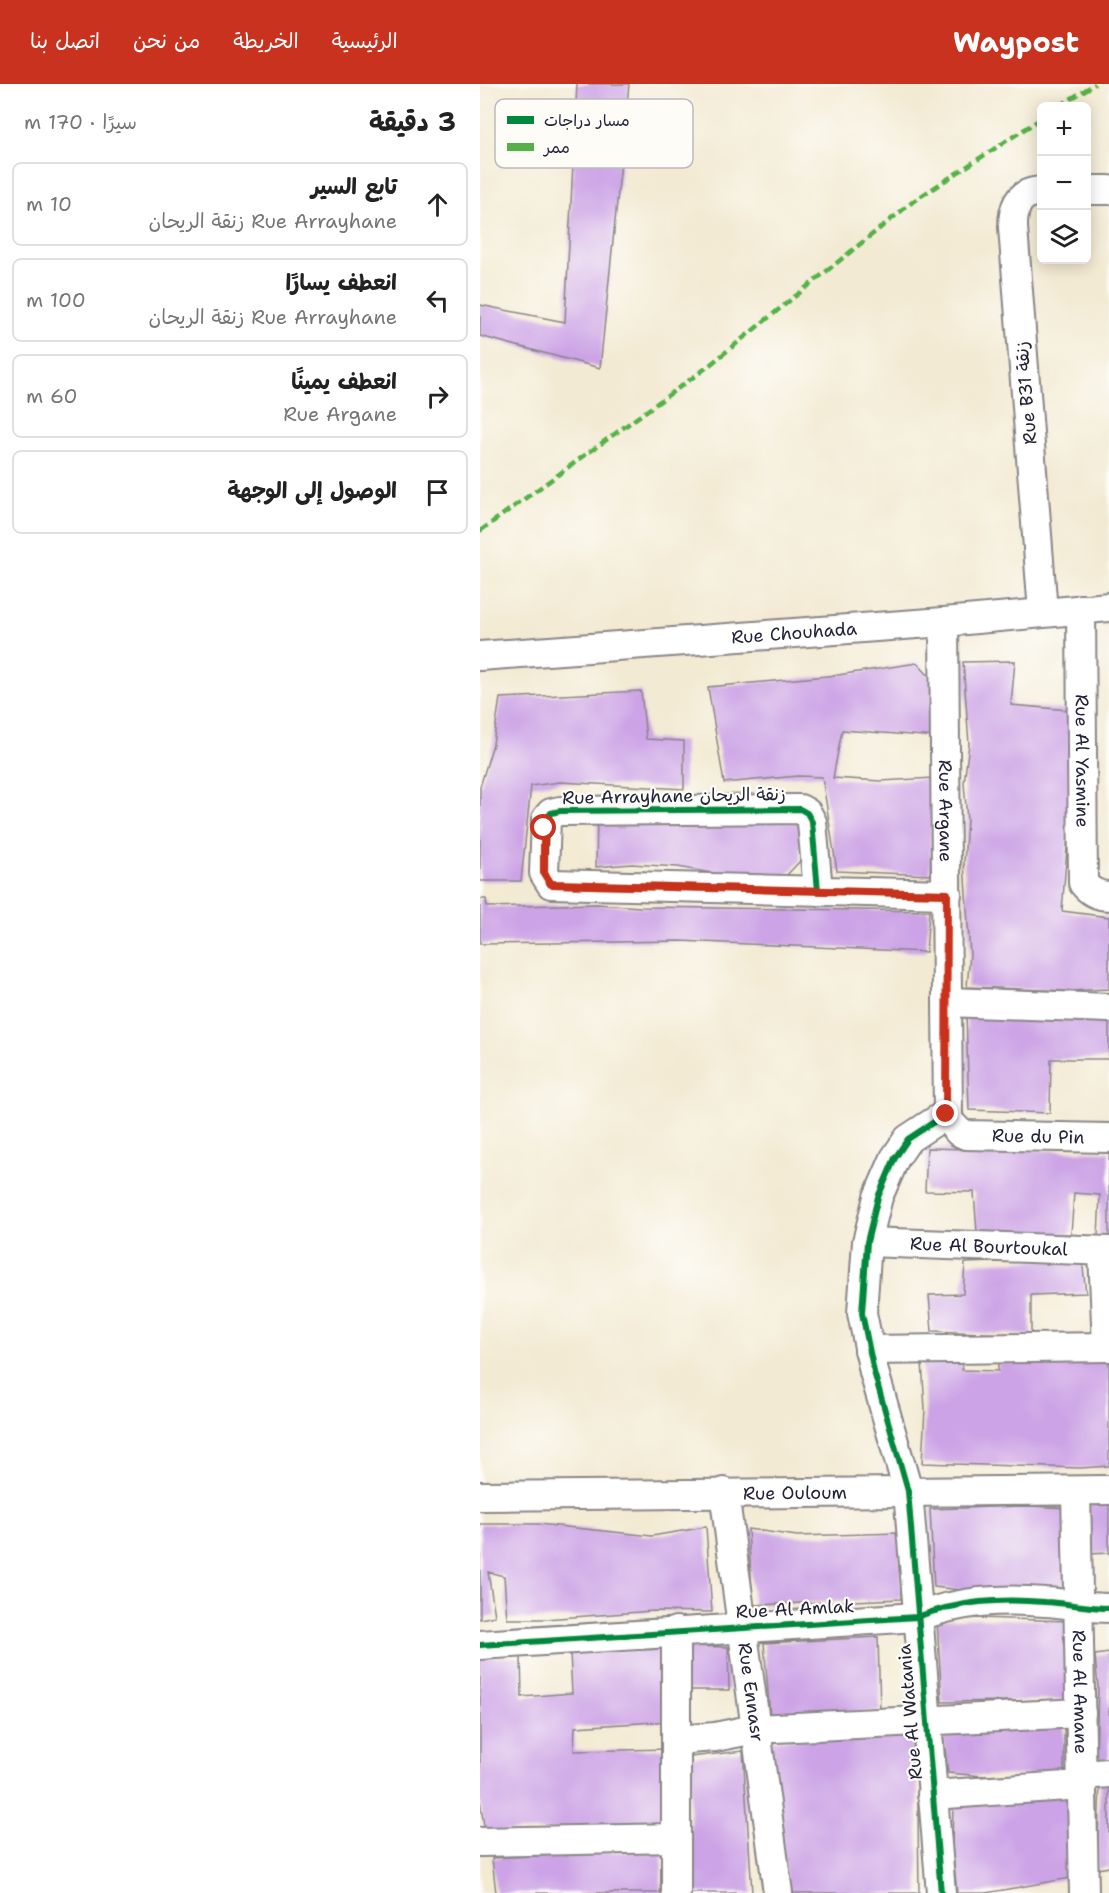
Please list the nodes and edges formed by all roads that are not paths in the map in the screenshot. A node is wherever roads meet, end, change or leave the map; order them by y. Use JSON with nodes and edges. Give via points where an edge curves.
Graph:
{"nodes":[{"id":1,"x":1091,"y":190,"type":"edge"},
{"id":2,"x":1109,"y":190,"type":"edge"},
{"id":3,"x":1037,"y":191,"type":"edge"},
{"id":4,"x":1109,"y":607,"type":"edge"},
{"id":5,"x":1081,"y":609,"type":"junction"},
{"id":6,"x":1043,"y":612,"type":"junction"},
{"id":7,"x":944,"y":622,"type":"junction"},
{"id":8,"x":480,"y":656,"type":"edge"},
{"id":9,"x":818,"y":891,"type":"junction"},
{"id":10,"x":947,"y":894,"type":"junction"},
{"id":11,"x":1109,"y":896,"type":"edge"},
{"id":12,"x":948,"y":1002,"type":"junction"},
{"id":13,"x":1109,"y":1008,"type":"edge"},
{"id":14,"x":946,"y":1114,"type":"junction"},
{"id":15,"x":1109,"y":1138,"type":"edge"},
{"id":16,"x":867,"y":1242,"type":"junction"},
{"id":17,"x":1106,"y":1251,"type":"edge"},
{"id":18,"x":1108,"y":1347,"type":"edge"},
{"id":19,"x":869,"y":1350,"type":"junction"},
{"id":20,"x":1109,"y":1490,"type":"edge"},
{"id":21,"x":908,"y":1491,"type":"junction"},
{"id":22,"x":1076,"y":1491,"type":"junction"},
{"id":23,"x":724,"y":1492,"type":"junction"},
{"id":24,"x":480,"y":1496,"type":"edge"},
{"id":25,"x":1080,"y":1608,"type":"junction"},
{"id":26,"x":1109,"y":1608,"type":"edge"},
{"id":27,"x":917,"y":1617,"type":"junction"},
{"id":28,"x":742,"y":1626,"type":"junction"},
{"id":29,"x":676,"y":1631,"type":"junction"},
{"id":30,"x":480,"y":1645,"type":"edge"},
{"id":31,"x":1081,"y":1713,"type":"junction"},
{"id":32,"x":926,"y":1719,"type":"junction"},
{"id":33,"x":755,"y":1729,"type":"junction"},
{"id":34,"x":676,"y":1740,"type":"junction"},
{"id":35,"x":1091,"y":1778,"type":"edge"},
{"id":36,"x":932,"y":1795,"type":"junction"},
{"id":37,"x":676,"y":1838,"type":"junction"},
{"id":38,"x":480,"y":1842,"type":"edge"},
{"id":39,"x":676,"y":1893,"type":"edge"},
{"id":40,"x":778,"y":1893,"type":"edge"},
{"id":41,"x":941,"y":1893,"type":"edge"},
{"id":42,"x":1084,"y":1893,"type":"edge"}],
"edges":[{"from":1,"to":2,"type":"street"},
{"from":3,"to":6,"type":"street","name":"Rue B31 زنقة","via":[[1019,199],[1013,211],[1013,227]]},
{"from":4,"to":5,"type":"street","name":"Rue Chouhada"},
{"from":5,"to":6,"type":"street","name":"Rue Chouhada"},
{"from":5,"to":11,"type":"street","name":"Rue Al Yasmine","via":[[1083,883],[1088,890]]},
{"from":6,"to":7,"type":"street","name":"Rue Chouhada"},
{"from":7,"to":8,"type":"street","name":"Rue Chouhada"},
{"from":7,"to":10,"type":"street","name":"Rue Argane"},
{"from":9,"to":9,"type":"street","name":"Rue Arrayhane زنقة الريحان","via":[[551,884],[544,873],[546,819],[560,811],[800,809],[812,822]]},
{"from":9,"to":10,"type":"street","name":"Rue Arrayhane زنقة الريحان"},
{"from":10,"to":12,"type":"street","name":"Rue Argane"},
{"from":12,"to":13,"type":"street"},
{"from":12,"to":14,"type":"street","name":"Rue Argane"},
{"from":14,"to":15,"type":"street","name":"Rue du Pin","via":[[951,1126],[966,1135]]},
{"from":14,"to":16,"type":"street","name":"Rue Al Watania","via":[[908,1139],[895,1158],[878,1197]]},
{"from":16,"to":17,"type":"street","name":"Rue Al Bourtoukal"},
{"from":16,"to":19,"type":"street","name":"Rue Al Watania","via":[[862,1313]]},
{"from":17,"to":18,"type":"street"},
{"from":18,"to":19,"type":"street"},
{"from":19,"to":21,"type":"street","name":"Rue Al Watania"},
{"from":20,"to":22,"type":"street","name":"Rue Ouloum"},
{"from":21,"to":22,"type":"street","name":"Rue Ouloum"},
{"from":21,"to":23,"type":"street","name":"Rue Ouloum"},
{"from":21,"to":27,"type":"street","name":"Rue Al Watania"},
{"from":22,"to":25,"type":"street","name":"Rue Al Amane"},
{"from":23,"to":24,"type":"street","name":"Rue Ouloum"},
{"from":23,"to":28,"type":"street","name":"Rue Ennasr"},
{"from":25,"to":26,"type":"street","name":"Rue Al Amlak"},
{"from":25,"to":27,"type":"street","name":"Rue Al Amlak","via":[[1044,1602],[973,1602],[953,1604]]},
{"from":25,"to":31,"type":"street","name":"Rue Al Amane"},
{"from":27,"to":28,"type":"street","name":"Rue Al Amlak"},
{"from":27,"to":32,"type":"street","name":"Rue Al Watania"},
{"from":28,"to":29,"type":"street","name":"Rue Al Amlak"},
{"from":28,"to":33,"type":"street","name":"Rue Ennasr"},
{"from":29,"to":30,"type":"street","name":"Rue Al Amlak"},
{"from":29,"to":34,"type":"street"},
{"from":31,"to":32,"type":"street"},
{"from":31,"to":35,"type":"street","name":"Rue Al Amane"},
{"from":32,"to":33,"type":"street"},
{"from":32,"to":36,"type":"street","name":"Rue Al Watania"},
{"from":33,"to":34,"type":"street"},
{"from":33,"to":40,"type":"street","name":"Rue Ennasr"},
{"from":34,"to":37,"type":"street"},
{"from":35,"to":36,"type":"street"},
{"from":35,"to":42,"type":"street","name":"Rue Al Amane"},
{"from":36,"to":41,"type":"street","name":"Rue Al Watania"},
{"from":37,"to":38,"type":"street"},
{"from":37,"to":39,"type":"street"}]}
